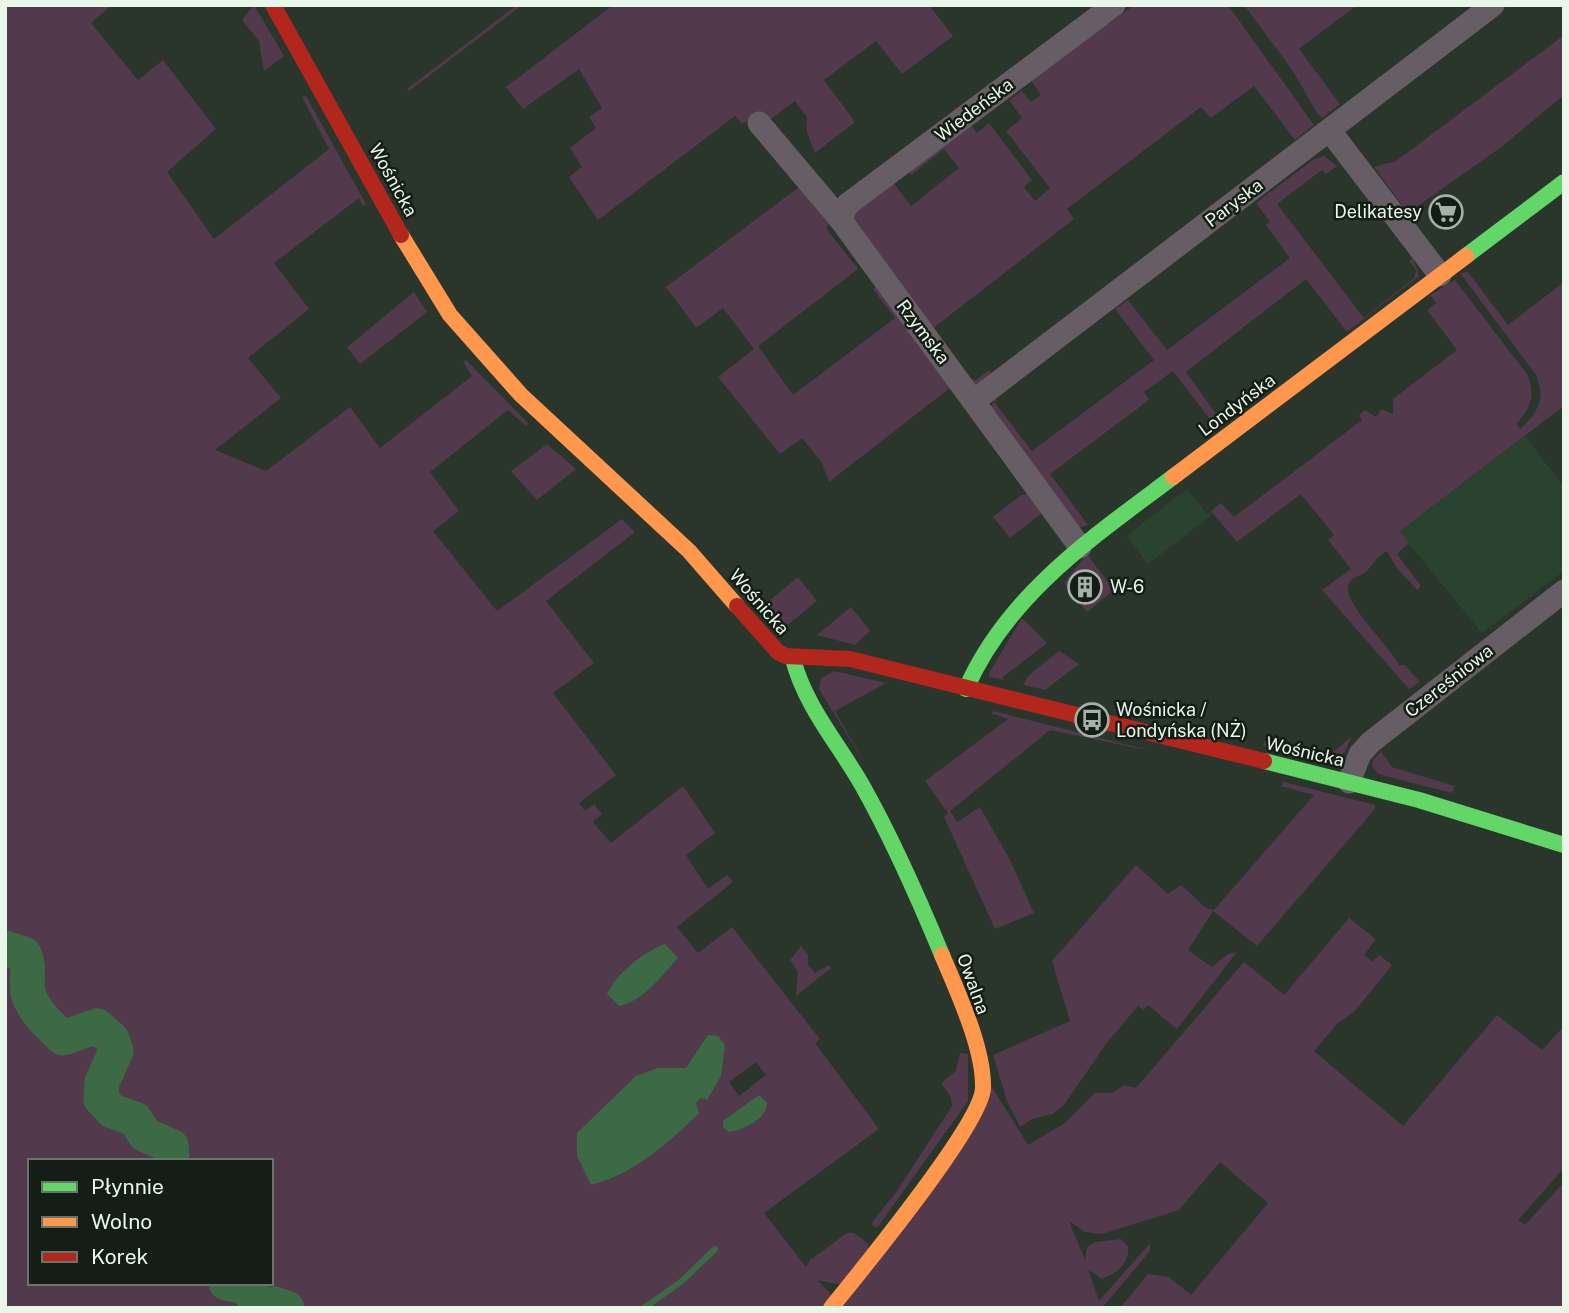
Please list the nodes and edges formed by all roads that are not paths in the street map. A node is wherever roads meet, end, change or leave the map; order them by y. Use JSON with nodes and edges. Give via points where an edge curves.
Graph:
{"nodes":[{"id":1,"x":273,"y":5,"type":"edge"},
{"id":2,"x":1114,"y":5,"type":"edge"},
{"id":3,"x":1493,"y":5,"type":"edge"},
{"id":4,"x":759,"y":123,"type":"dead end"},
{"id":5,"x":1329,"y":131,"type":"junction"},
{"id":6,"x":1564,"y":182,"type":"edge"},
{"id":7,"x":840,"y":219,"type":"junction"},
{"id":8,"x":1440,"y":275,"type":"junction"},
{"id":9,"x":975,"y":400,"type":"junction"},
{"id":10,"x":1080,"y":547,"type":"junction"},
{"id":11,"x":1564,"y":591,"type":"edge"},
{"id":12,"x":793,"y":659,"type":"junction"},
{"id":13,"x":966,"y":689,"type":"junction"},
{"id":14,"x":1349,"y":782,"type":"junction"},
{"id":15,"x":1564,"y":845,"type":"edge"},
{"id":16,"x":831,"y":1308,"type":"edge"}],
"edges":[{"from":1,"to":12,"type":"street","name":"Wośnicka","via":[[450,315],[521,396],[689,551],[778,652]]},
{"from":2,"to":7,"type":"street","name":"Wiedeńska","via":[[848,204]]},
{"from":3,"to":5,"type":"street","name":"Paryska"},
{"from":4,"to":7,"type":"street","name":"Rzymska"},
{"from":5,"to":8,"type":"street"},
{"from":5,"to":9,"type":"street","name":"Paryska"},
{"from":6,"to":8,"type":"street","name":"Londyńska"},
{"from":7,"to":9,"type":"street","name":"Rzymska"},
{"from":8,"to":10,"type":"street","name":"Londyńska"},
{"from":9,"to":10,"type":"street","name":"Rzymska"},
{"from":10,"to":13,"type":"street","name":"Londyńska","via":[[1023,601],[978,662]]},
{"from":11,"to":14,"type":"street","name":"Czereśniowa","via":[[1371,742],[1360,754]]},
{"from":12,"to":13,"type":"street","name":"Wośnicka","via":[[850,659]]},
{"from":12,"to":16,"type":"street","name":"Owalna","via":[[800,687],[862,786],[917,894],[959,996],[983,1090],[967,1124],[911,1206]]},
{"from":13,"to":14,"type":"street","name":"Wośnicka"},
{"from":14,"to":15,"type":"street","name":"Wośnicka"}]}
